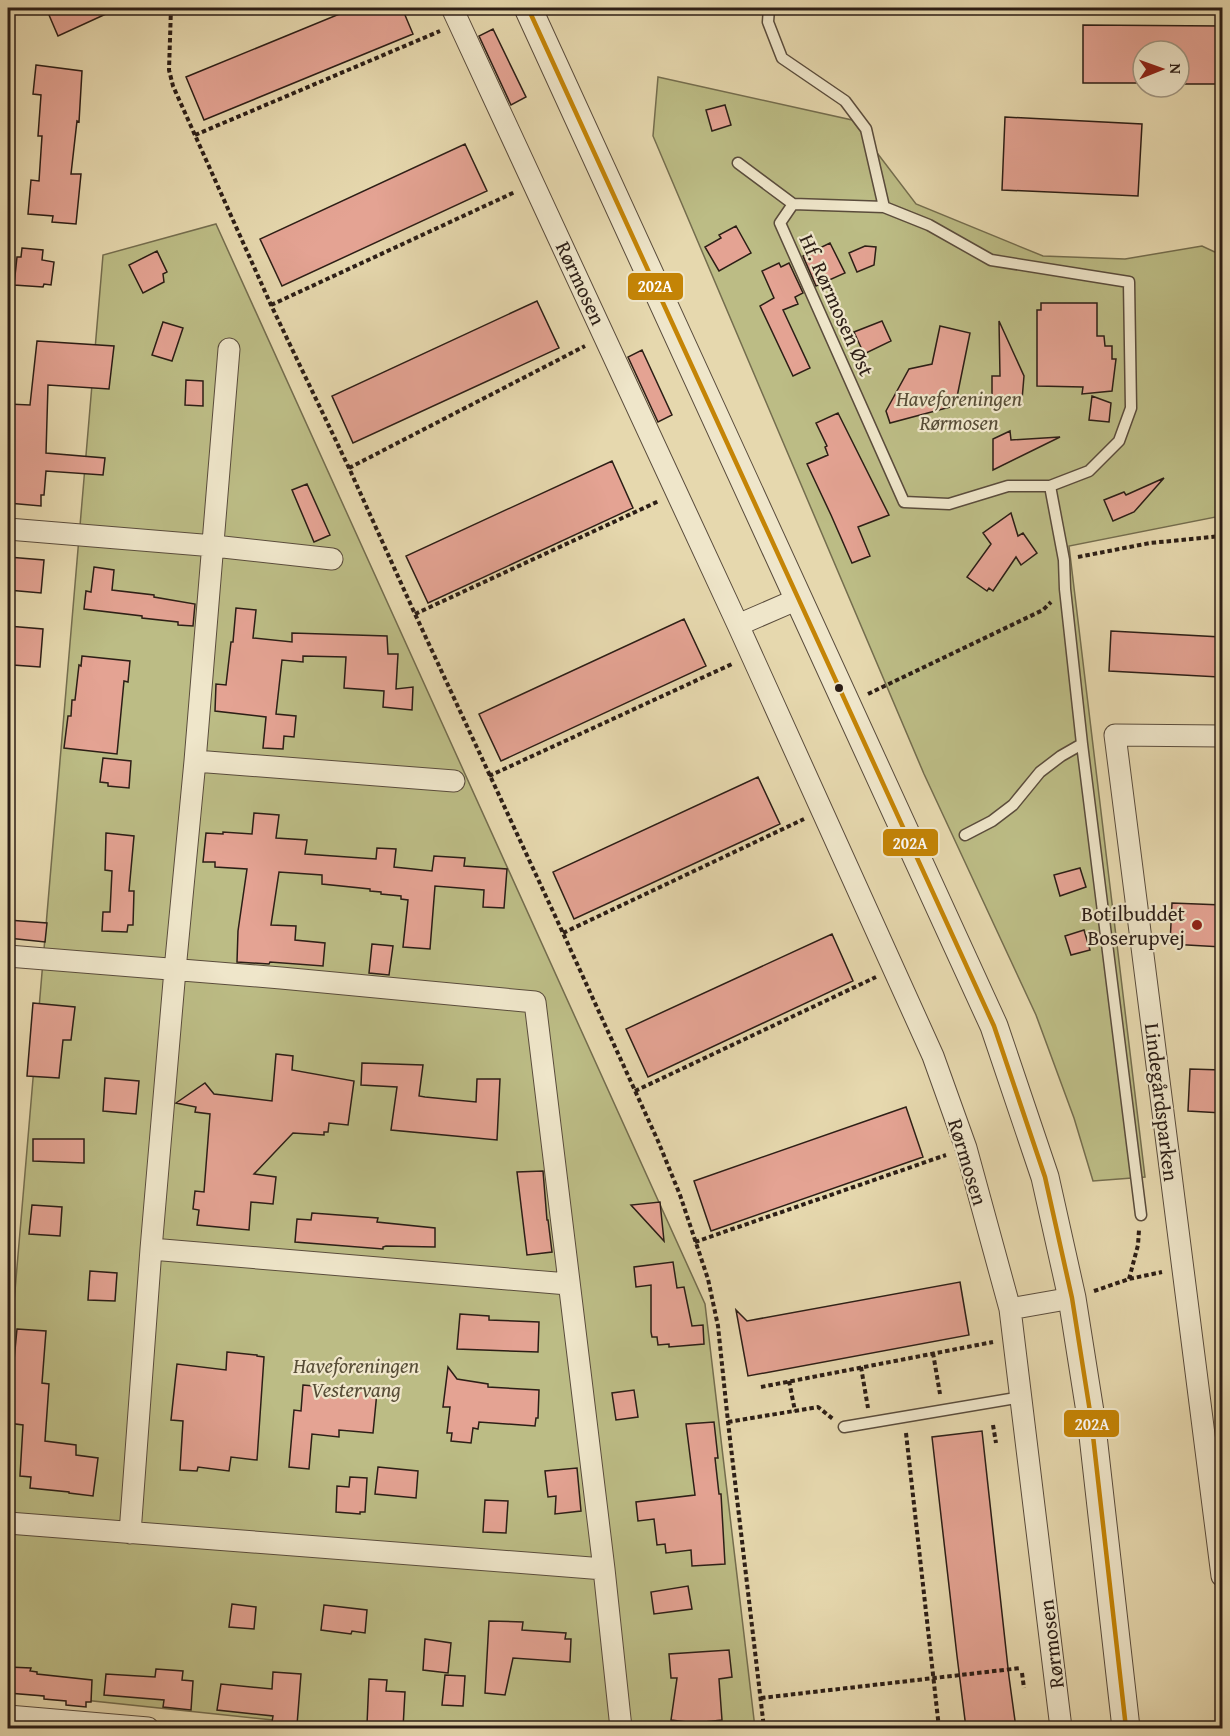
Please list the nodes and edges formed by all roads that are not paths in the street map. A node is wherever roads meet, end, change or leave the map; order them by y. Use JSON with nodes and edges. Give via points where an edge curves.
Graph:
{"nodes":[{"id":1,"x":528,"y":8,"type":"edge"},
{"id":2,"x":769,"y":8,"type":"edge"},
{"id":3,"x":455,"y":15,"type":"edge"},
{"id":4,"x":738,"y":162,"type":"dead end"},
{"id":5,"x":793,"y":204,"type":"junction"},
{"id":6,"x":884,"y":207,"type":"junction"},
{"id":7,"x":229,"y":349,"type":"dead end"},
{"id":8,"x":1050,"y":486,"type":"junction"},
{"id":9,"x":8,"y":529,"type":"edge"},
{"id":10,"x":214,"y":546,"type":"junction"},
{"id":11,"x":332,"y":559,"type":"dead end"},
{"id":12,"x":798,"y":598,"type":"junction"},
{"id":13,"x":738,"y":625,"type":"junction"},
{"id":14,"x":1222,"y":736,"type":"edge"},
{"id":15,"x":1082,"y":744,"type":"junction"},
{"id":16,"x":195,"y":761,"type":"junction"},
{"id":17,"x":454,"y":782,"type":"dead end"},
{"id":18,"x":965,"y":835,"type":"dead end"},
{"id":19,"x":8,"y":956,"type":"edge"},
{"id":20,"x":175,"y":970,"type":"junction"},
{"id":21,"x":1141,"y":1215,"type":"road end"},
{"id":22,"x":151,"y":1249,"type":"junction"},
{"id":23,"x":568,"y":1284,"type":"junction"},
{"id":24,"x":1072,"y":1298,"type":"junction"},
{"id":25,"x":1010,"y":1309,"type":"junction"},
{"id":26,"x":1022,"y":1398,"type":"junction"},
{"id":27,"x":844,"y":1427,"type":"road end"},
{"id":28,"x":8,"y":1522,"type":"edge"},
{"id":29,"x":130,"y":1533,"type":"junction"},
{"id":30,"x":604,"y":1569,"type":"junction"},
{"id":31,"x":1222,"y":1576,"type":"edge"},
{"id":32,"x":8,"y":1716,"type":"edge"},
{"id":33,"x":78,"y":1725,"type":"edge"},
{"id":34,"x":148,"y":1728,"type":"edge"},
{"id":35,"x":621,"y":1728,"type":"edge"},
{"id":36,"x":1061,"y":1728,"type":"edge"},
{"id":37,"x":1126,"y":1728,"type":"edge"}],
"edges":[{"from":1,"to":12,"type":"street"},
{"from":2,"to":6,"type":"lane","via":[[768,22],[782,58],[845,101],[866,129]]},
{"from":3,"to":13,"type":"street","name":"Rørmosen"},
{"from":4,"to":5,"type":"lane"},
{"from":5,"to":6,"type":"lane","name":"Hf. Rørmosen Øst"},
{"from":5,"to":8,"type":"lane","name":"Hf. Rørmosen Øst","via":[[780,223],[904,502],[949,504],[1008,486]]},
{"from":6,"to":8,"type":"lane","name":"Hf. Rørmosen Øst","via":[[929,225],[991,260],[1129,282],[1131,408],[1119,441],[1089,471]]},
{"from":7,"to":10,"type":"street"},
{"from":8,"to":15,"type":"lane","via":[[1064,560]]},
{"from":9,"to":10,"type":"street"},
{"from":10,"to":11,"type":"street"},
{"from":10,"to":16,"type":"street"},
{"from":12,"to":13,"type":"street"},
{"from":12,"to":24,"type":"street","via":[[994,1026],[1045,1177]]},
{"from":13,"to":25,"type":"street","name":"Rørmosen","via":[[933,1056],[966,1148]]},
{"from":14,"to":31,"type":"street","name":"Lindegårdsparken","via":[[1115,735]]},
{"from":15,"to":18,"type":"lane","via":[[1040,772],[1012,806]]},
{"from":15,"to":21,"type":"lane"},
{"from":16,"to":17,"type":"street"},
{"from":16,"to":20,"type":"street"},
{"from":19,"to":20,"type":"street"},
{"from":20,"to":22,"type":"street"},
{"from":20,"to":23,"type":"street","via":[[535,1002]]},
{"from":22,"to":23,"type":"street"},
{"from":22,"to":29,"type":"street"},
{"from":23,"to":30,"type":"street"},
{"from":24,"to":25,"type":"street"},
{"from":24,"to":37,"type":"street","via":[[1091,1419]]},
{"from":25,"to":26,"type":"street","name":"Rørmosen"},
{"from":26,"to":27,"type":"lane"},
{"from":26,"to":36,"type":"street","name":"Rørmosen"},
{"from":28,"to":29,"type":"street"},
{"from":29,"to":30,"type":"street"},
{"from":30,"to":35,"type":"street"},
{"from":32,"to":33,"type":"street"},
{"from":33,"to":34,"type":"street"}]}
